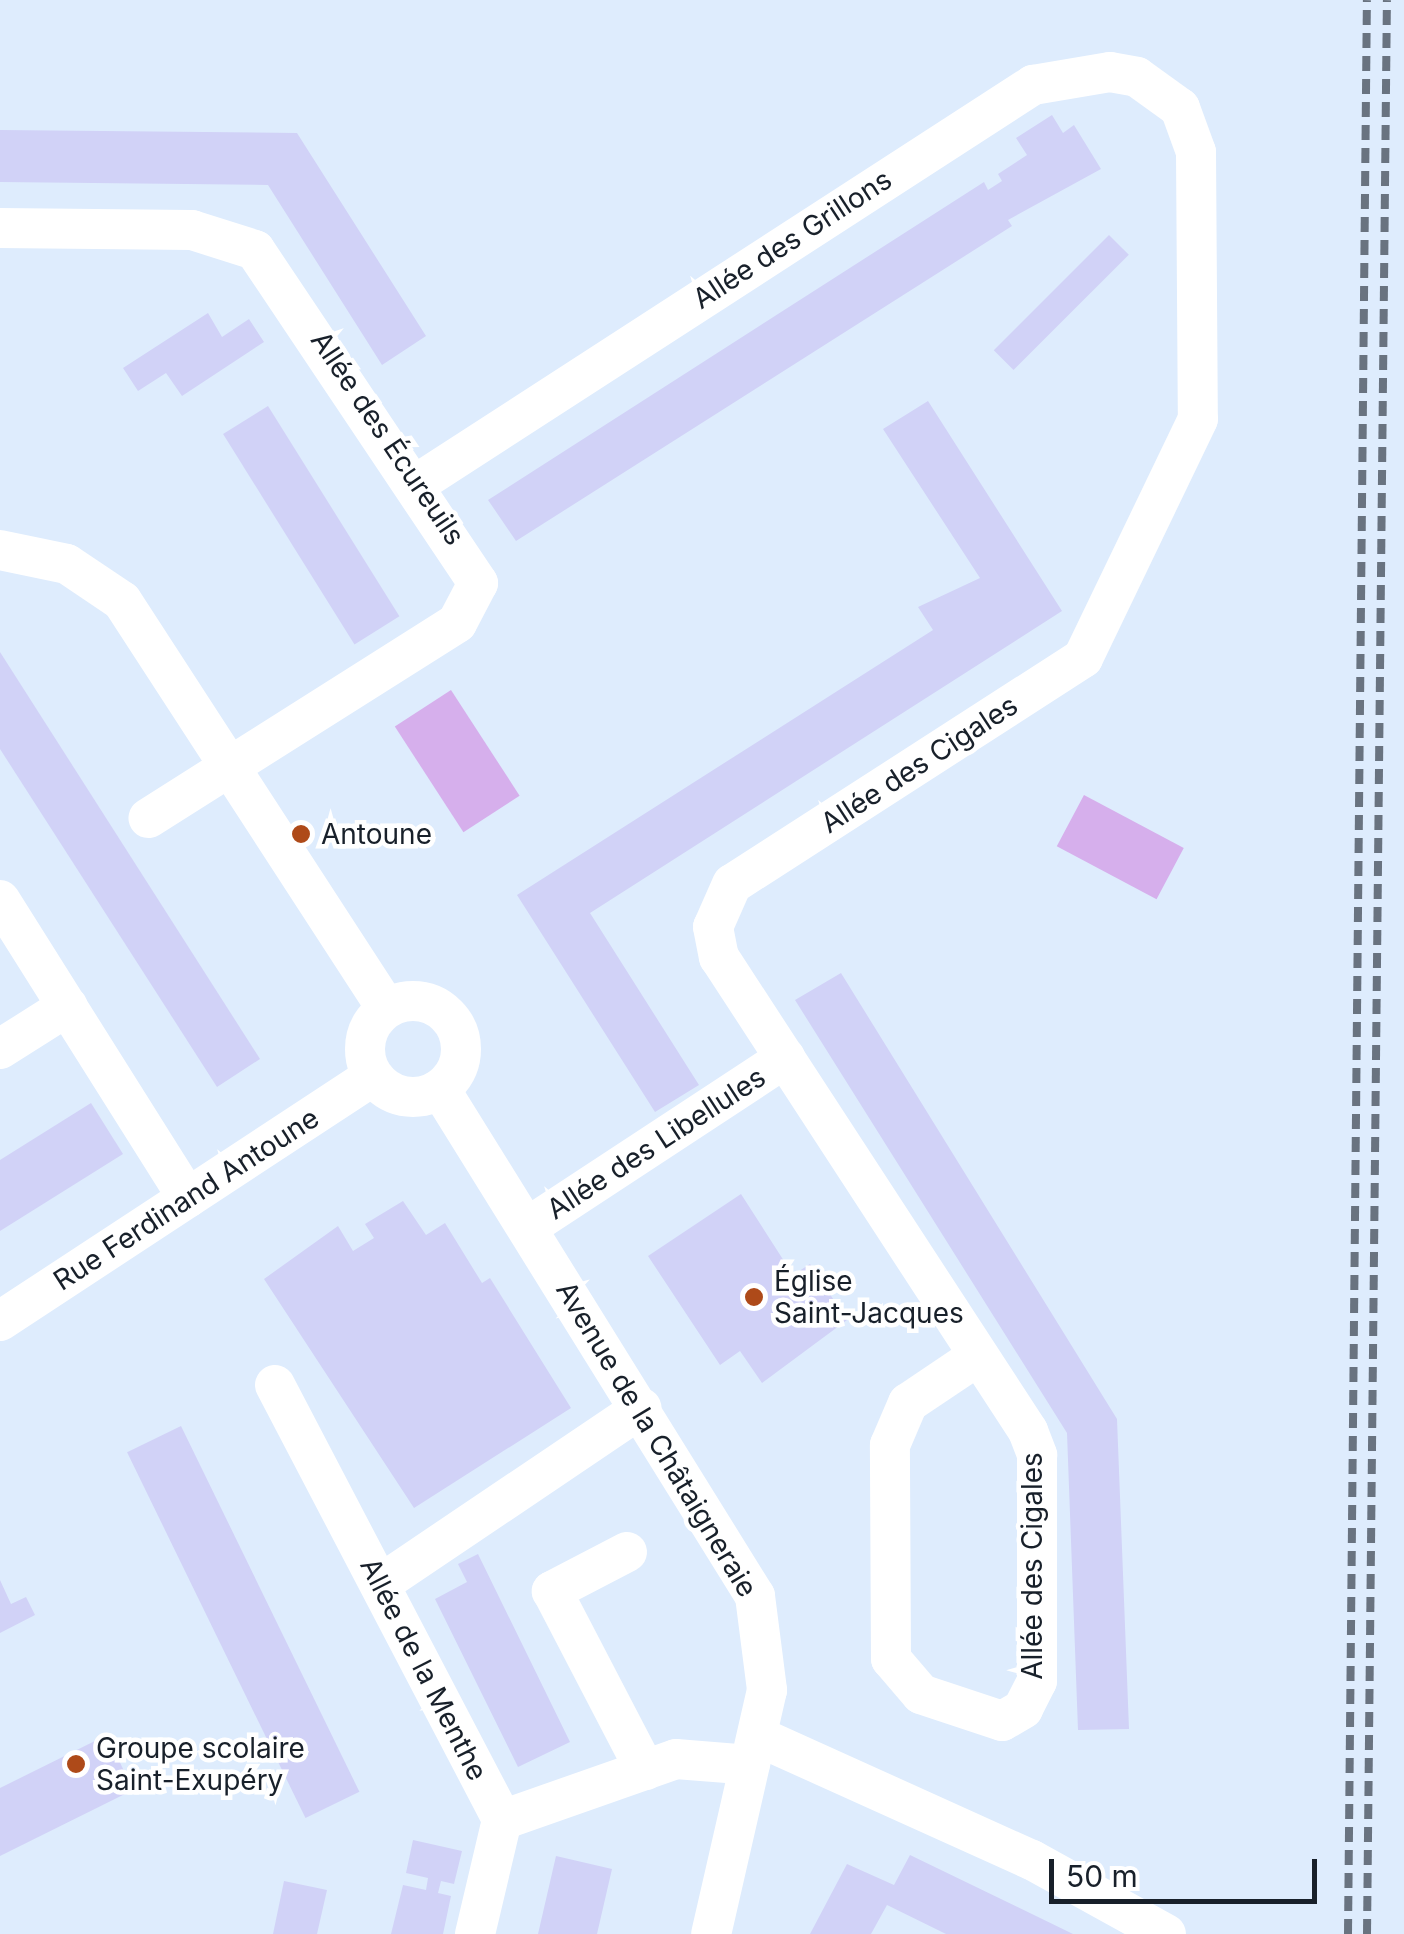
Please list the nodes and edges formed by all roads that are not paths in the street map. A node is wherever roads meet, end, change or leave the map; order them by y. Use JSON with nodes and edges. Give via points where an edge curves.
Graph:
{"nodes":[{"id":1,"x":1180,"y":108,"type":"joint"},
{"id":2,"x":0,"y":228,"type":"edge"},
{"id":3,"x":418,"y":483,"type":"junction"},
{"id":4,"x":0,"y":550,"type":"edge"},
{"id":5,"x":226,"y":768,"type":"junction"},
{"id":6,"x":149,"y":818,"type":"dead end"},
{"id":7,"x":6,"y":923,"type":"edge"},
{"id":8,"x":68,"y":1006,"type":"junction"},
{"id":9,"x":386,"y":1008,"type":"junction"},
{"id":10,"x":0,"y":1049,"type":"edge"},
{"id":11,"x":785,"y":1058,"type":"junction"},
{"id":12,"x":372,"y":1076,"type":"junction"},
{"id":13,"x":440,"y":1090,"type":"junction"},
{"id":14,"x":188,"y":1198,"type":"junction"},
{"id":15,"x":528,"y":1227,"type":"junction"},
{"id":16,"x":0,"y":1321,"type":"edge"},
{"id":17,"x":978,"y":1356,"type":"junction"},
{"id":18,"x":275,"y":1385,"type":"dead end"},
{"id":19,"x":642,"y":1408,"type":"junction"},
{"id":20,"x":627,"y":1552,"type":"dead end"},
{"id":21,"x":382,"y":1582,"type":"junction"},
{"id":22,"x":754,"y":1751,"type":"junction"},
{"id":23,"x":646,"y":1770,"type":"junction"},
{"id":24,"x":502,"y":1820,"type":"junction"},
{"id":25,"x":475,"y":1934,"type":"edge"},
{"id":26,"x":710,"y":1934,"type":"edge"},
{"id":27,"x":1166,"y":1934,"type":"edge"}],
"edges":[{"from":1,"to":3,"type":"street","name":"Allée des Grillons","via":[[1137,77],[1110,72],[1033,85]]},
{"from":1,"to":11,"type":"street","name":"Allée des Cigales","via":[[1196,152],[1198,419],[1188,452],[1083,658],[732,884],[712,927],[719,956]]},
{"from":2,"to":3,"type":"street","name":"Allée des Écureuils","via":[[192,230],[255,250]]},
{"from":3,"to":5,"type":"street","name":"Allée des Écureuils","via":[[474,570],[467,613]]},
{"from":4,"to":5,"type":"street","via":[[67,564],[122,601]]},
{"from":5,"to":6,"type":"street","name":"Allée des Écureuils"},
{"from":5,"to":9,"type":"street"},
{"from":7,"to":8,"type":"street"},
{"from":8,"to":10,"type":"street"},
{"from":8,"to":14,"type":"street"},
{"from":9,"to":12,"type":"street","via":[[366,1040]]},
{"from":9,"to":13,"type":"street","via":[[415,1001],[453,1022],[459,1066]]},
{"from":11,"to":15,"type":"street","name":"Allée des Libellules"},
{"from":11,"to":17,"type":"street","name":"Allée des Cigales"},
{"from":12,"to":13,"type":"street","via":[[404,1098]]},
{"from":12,"to":14,"type":"street","name":"Rue Ferdinand Antoune"},
{"from":13,"to":15,"type":"street","name":"Avenue de la Châtaigneraie"},
{"from":14,"to":16,"type":"street","name":"Rue Ferdinand Antoune"},
{"from":15,"to":19,"type":"street","name":"Avenue de la Châtaigneraie"},
{"from":17,"to":17,"type":"street","name":"Allée des Cigales","via":[[908,1403],[890,1445],[891,1659],[921,1694],[1002,1721],[1023,1709],[1037,1681],[1036,1455]]},
{"from":18,"to":21,"type":"street","name":"Allée de la Menthe"},
{"from":19,"to":21,"type":"street"},
{"from":19,"to":22,"type":"street","name":"Avenue de la Châtaigneraie","via":[[755,1596],[768,1658]]},
{"from":20,"to":23,"type":"street","via":[[552,1591]]},
{"from":21,"to":24,"type":"street","name":"Allée de la Menthe"},
{"from":22,"to":23,"type":"street"},
{"from":22,"to":26,"type":"street","name":"Avenue de la Châtaigneraie"},
{"from":22,"to":27,"type":"street","via":[[1032,1860]]},
{"from":23,"to":24,"type":"street"},
{"from":24,"to":25,"type":"street"}]}
